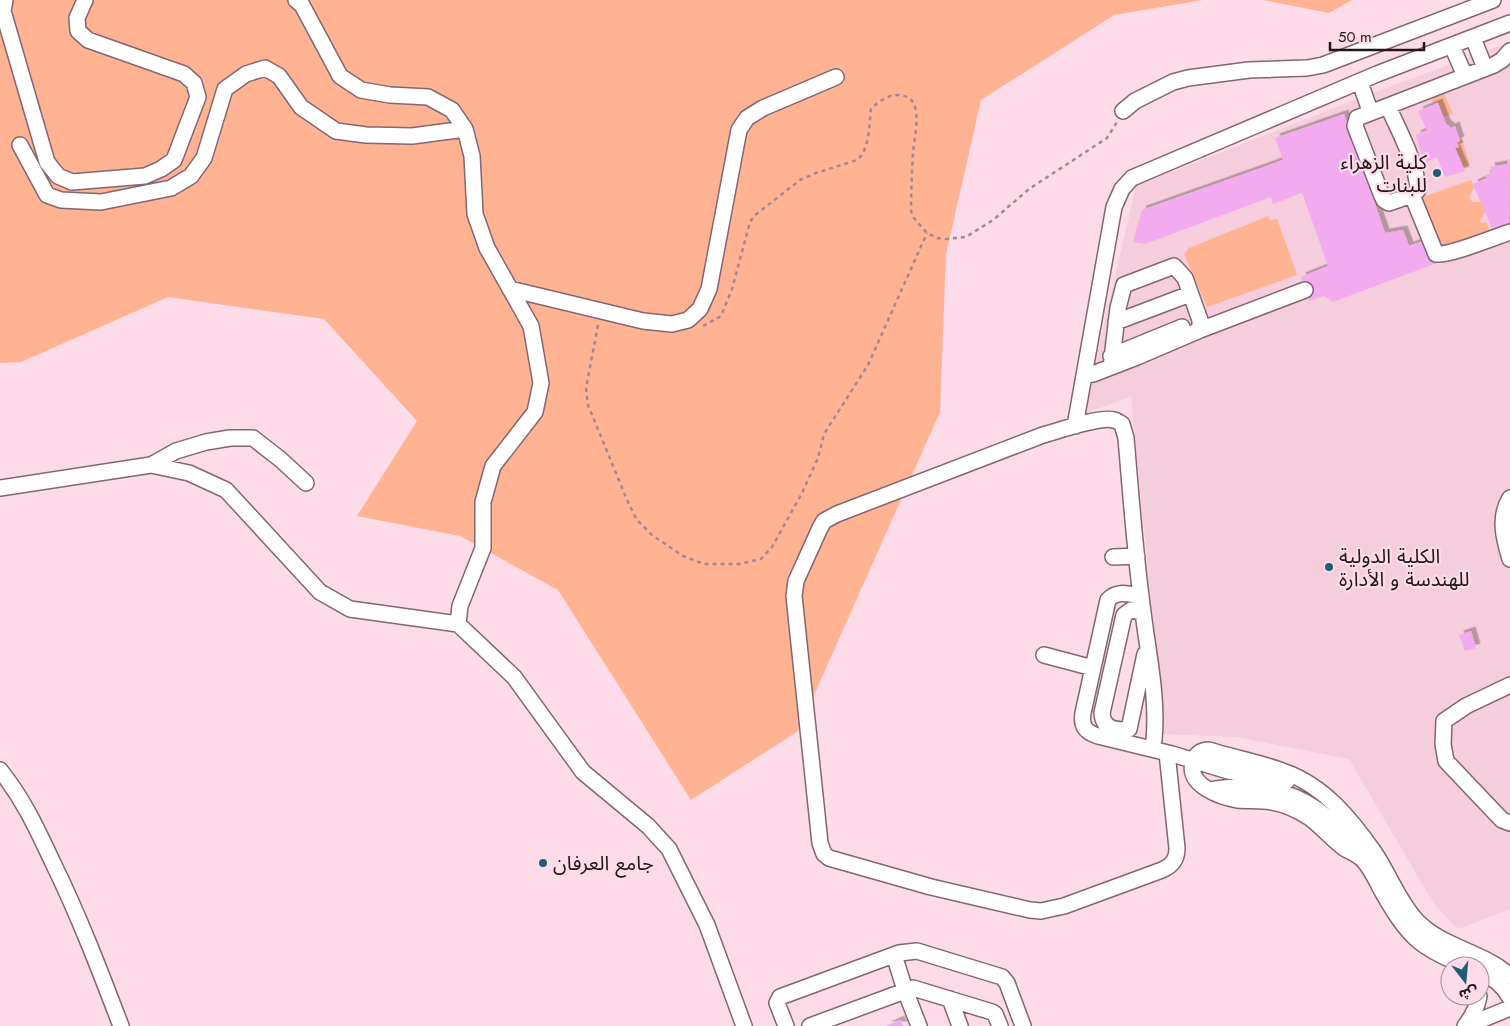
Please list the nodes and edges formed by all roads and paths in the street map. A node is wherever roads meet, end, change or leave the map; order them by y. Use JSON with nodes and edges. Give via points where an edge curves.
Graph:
{"nodes":[{"id":1,"x":5,"y":0,"type":"edge"},
{"id":2,"x":85,"y":0,"type":"edge"},
{"id":3,"x":296,"y":0,"type":"edge"},
{"id":4,"x":1493,"y":0,"type":"edge"},
{"id":5,"x":1510,"y":24,"type":"edge"},
{"id":6,"x":1473,"y":38,"type":"junction"},
{"id":7,"x":1452,"y":46,"type":"junction"},
{"id":8,"x":1510,"y":51,"type":"edge"},
{"id":9,"x":1485,"y":68,"type":"junction"},
{"id":10,"x":1464,"y":76,"type":"junction"},
{"id":11,"x":836,"y":77,"type":"dead end"},
{"id":12,"x":1360,"y":82,"type":"junction"},
{"id":13,"x":1388,"y":106,"type":"junction"},
{"id":14,"x":1123,"y":111,"type":"joint"},
{"id":15,"x":1370,"y":111,"type":"junction"},
{"id":16,"x":465,"y":129,"type":"junction"},
{"id":17,"x":20,"y":145,"type":"dead end"},
{"id":18,"x":1412,"y":196,"type":"junction"},
{"id":19,"x":1510,"y":232,"type":"edge"},
{"id":20,"x":927,"y":233,"type":"junction"},
{"id":21,"x":1304,"y":286,"type":"dead end"},
{"id":22,"x":510,"y":289,"type":"junction"},
{"id":23,"x":1190,"y":294,"type":"junction"},
{"id":24,"x":601,"y":311,"type":"junction"},
{"id":25,"x":1116,"y":322,"type":"junction"},
{"id":26,"x":1200,"y":325,"type":"junction"},
{"id":27,"x":700,"y":327,"type":"dead end"},
{"id":28,"x":1111,"y":361,"type":"junction"},
{"id":29,"x":1084,"y":375,"type":"junction"},
{"id":30,"x":1076,"y":421,"type":"junction"},
{"id":31,"x":151,"y":465,"type":"junction"},
{"id":32,"x":306,"y":483,"type":"dead end"},
{"id":33,"x":0,"y":488,"type":"edge"},
{"id":34,"x":1510,"y":498,"type":"edge"},
{"id":35,"x":1137,"y":556,"type":"junction"},
{"id":36,"x":1113,"y":557,"type":"dead end"},
{"id":37,"x":1510,"y":559,"type":"edge"},
{"id":38,"x":1141,"y":596,"type":"junction"},
{"id":39,"x":1143,"y":612,"type":"junction"},
{"id":40,"x":458,"y":624,"type":"junction"},
{"id":41,"x":1147,"y":644,"type":"junction"},
{"id":42,"x":1044,"y":655,"type":"dead end"},
{"id":43,"x":1093,"y":668,"type":"junction"},
{"id":44,"x":1510,"y":685,"type":"edge"},
{"id":45,"x":1130,"y":729,"type":"junction"},
{"id":46,"x":1110,"y":734,"type":"junction"},
{"id":47,"x":1154,"y":740,"type":"junction"},
{"id":48,"x":1167,"y":753,"type":"junction"},
{"id":49,"x":1196,"y":756,"type":"junction"},
{"id":50,"x":0,"y":770,"type":"edge"},
{"id":51,"x":1510,"y":823,"type":"edge"},
{"id":52,"x":894,"y":955,"type":"junction"},
{"id":53,"x":1442,"y":956,"type":"edge"},
{"id":54,"x":1494,"y":964,"type":"junction"},
{"id":55,"x":1510,"y":970,"type":"edge"},
{"id":56,"x":1510,"y":976,"type":"edge"},
{"id":57,"x":1490,"y":978,"type":"edge"},
{"id":58,"x":905,"y":990,"type":"junction"},
{"id":59,"x":1510,"y":998,"type":"edge"},
{"id":60,"x":950,"y":999,"type":"junction"},
{"id":61,"x":1013,"y":999,"type":"junction"},
{"id":62,"x":1477,"y":1006,"type":"edge"},
{"id":63,"x":1510,"y":1008,"type":"edge"},
{"id":64,"x":982,"y":1009,"type":"junction"},
{"id":65,"x":121,"y":1026,"type":"edge"},
{"id":66,"x":744,"y":1026,"type":"edge"},
{"id":67,"x":786,"y":1026,"type":"edge"},
{"id":68,"x":810,"y":1026,"type":"edge"},
{"id":69,"x":919,"y":1026,"type":"edge"},
{"id":70,"x":960,"y":1026,"type":"edge"},
{"id":71,"x":1000,"y":1026,"type":"edge"},
{"id":72,"x":1023,"y":1026,"type":"edge"},
{"id":73,"x":1466,"y":1026,"type":"edge"}],
"edges":[{"from":1,"to":2,"type":"street","via":[[3,11],[47,162],[58,176],[72,182],[145,176],[174,160],[198,97],[194,83],[184,74],[88,40],[78,31],[76,18]]},
{"from":3,"to":16,"type":"street","via":[[302,5],[340,76],[361,90],[428,98],[452,110]]},
{"from":4,"to":14,"type":"street","via":[[1323,65],[1249,70],[1173,82],[1135,101]]},
{"from":5,"to":6,"type":"street"},
{"from":6,"to":7,"type":"street"},
{"from":6,"to":9,"type":"street"},
{"from":7,"to":10,"type":"street"},
{"from":7,"to":12,"type":"street"},
{"from":8,"to":9,"type":"street","via":[[1498,63]]},
{"from":9,"to":10,"type":"street"},
{"from":10,"to":13,"type":"street"},
{"from":11,"to":24,"type":"street","via":[[764,108],[747,118],[739,130],[709,289],[700,308],[688,320],[672,324],[643,321]]},
{"from":12,"to":15,"type":"street"},
{"from":12,"to":29,"type":"street","via":[[1132,178],[1122,189],[1114,207]]},
{"from":13,"to":15,"type":"street"},
{"from":13,"to":18,"type":"street","via":[[1417,178],[1418,190]]},
{"from":14,"to":20,"type":"path","via":[[1107,138],[1028,189],[978,230],[966,237],[946,239]]},
{"from":15,"to":18,"type":"street","via":[[1354,123],[1383,198],[1392,202]]},
{"from":16,"to":17,"type":"street","via":[[412,136],[336,131],[301,107],[279,76],[265,68],[246,74],[225,89],[204,158],[191,176],[171,188],[101,202],[61,200],[47,195]]},
{"from":16,"to":22,"type":"street","via":[[472,156],[475,214],[487,248]]},
{"from":18,"to":19,"type":"street","via":[[1436,254],[1442,255]]},
{"from":20,"to":24,"type":"path","via":[[868,365],[824,434],[818,458],[801,496],[772,547],[761,559],[739,564],[704,564],[683,556],[652,535],[637,520],[588,405],[586,388]]},
{"from":20,"to":27,"type":"path","via":[[911,211],[915,106],[911,99],[895,94],[871,109],[862,156],[800,180],[754,216],[721,316]]},
{"from":21,"to":26,"type":"street"},
{"from":22,"to":24,"type":"street"},
{"from":22,"to":40,"type":"street","via":[[531,326],[541,383],[535,412],[492,466],[483,502],[483,548],[460,606]]},
{"from":23,"to":25,"type":"street"},
{"from":23,"to":25,"type":"street","via":[[1186,278],[1174,266],[1124,285]]},
{"from":23,"to":26,"type":"street"},
{"from":25,"to":28,"type":"street"},
{"from":26,"to":28,"type":"street"},
{"from":28,"to":29,"type":"street","via":[[1093,374]]},
{"from":29,"to":30,"type":"street"},
{"from":30,"to":35,"type":"street","via":[[1115,420],[1125,430]]},
{"from":30,"to":48,"type":"street","via":[[837,514],[820,528],[796,581],[794,596],[821,849],[829,858],[931,887],[1030,910],[1053,909],[1162,870],[1174,862],[1177,855]]},
{"from":31,"to":32,"type":"street","via":[[176,451],[206,442],[253,438]]},
{"from":31,"to":33,"type":"street"},
{"from":31,"to":40,"type":"street","via":[[189,474],[226,490],[320,592],[350,609]]},
{"from":34,"to":37,"type":"street","via":[[1505,506],[1503,532]]},
{"from":35,"to":36,"type":"street"},
{"from":35,"to":38,"type":"street"},
{"from":38,"to":39,"type":"street"},
{"from":38,"to":43,"type":"street","via":[[1118,593],[1108,600]]},
{"from":39,"to":41,"type":"street"},
{"from":39,"to":46,"type":"street","via":[[1131,610],[1122,620],[1102,713]]},
{"from":40,"to":66,"type":"street","via":[[514,677],[583,772],[648,826],[669,849],[707,925]]},
{"from":41,"to":45,"type":"street"},
{"from":41,"to":47,"type":"street","via":[[1155,704]]},
{"from":42,"to":43,"type":"street"},
{"from":43,"to":46,"type":"street","via":[[1082,721],[1090,734]]},
{"from":44,"to":51,"type":"street","via":[[1466,706],[1444,721],[1443,744],[1446,761],[1502,820]]},
{"from":45,"to":46,"type":"street"},
{"from":45,"to":47,"type":"street","via":[[1137,735]]},
{"from":46,"to":48,"type":"street"},
{"from":47,"to":49,"type":"street"},
{"from":48,"to":49,"type":"street"},
{"from":49,"to":53,"type":"street","via":[[1192,768],[1194,776],[1209,790],[1229,798],[1284,804],[1297,810],[1361,858],[1406,929],[1420,943]]},
{"from":49,"to":54,"type":"street","via":[[1209,750],[1287,772],[1327,796],[1365,840],[1416,920],[1434,935]]},
{"from":50,"to":65,"type":"street","via":[[17,791],[42,840],[83,928]]},
{"from":52,"to":58,"type":"street"},
{"from":52,"to":61,"type":"street","via":[[917,951],[1002,977]]},
{"from":52,"to":67,"type":"street","via":[[780,997],[777,1003]]},
{"from":54,"to":55,"type":"street"},
{"from":54,"to":56,"type":"street"},
{"from":57,"to":59,"type":"street"},
{"from":58,"to":60,"type":"street","via":[[913,988]]},
{"from":58,"to":68,"type":"street"},
{"from":58,"to":69,"type":"street"},
{"from":60,"to":64,"type":"street"},
{"from":60,"to":70,"type":"street"},
{"from":61,"to":64,"type":"street"},
{"from":61,"to":72,"type":"street"},
{"from":62,"to":73,"type":"street"},
{"from":63,"to":73,"type":"street"},
{"from":64,"to":71,"type":"street","via":[[995,1014]]}]}
